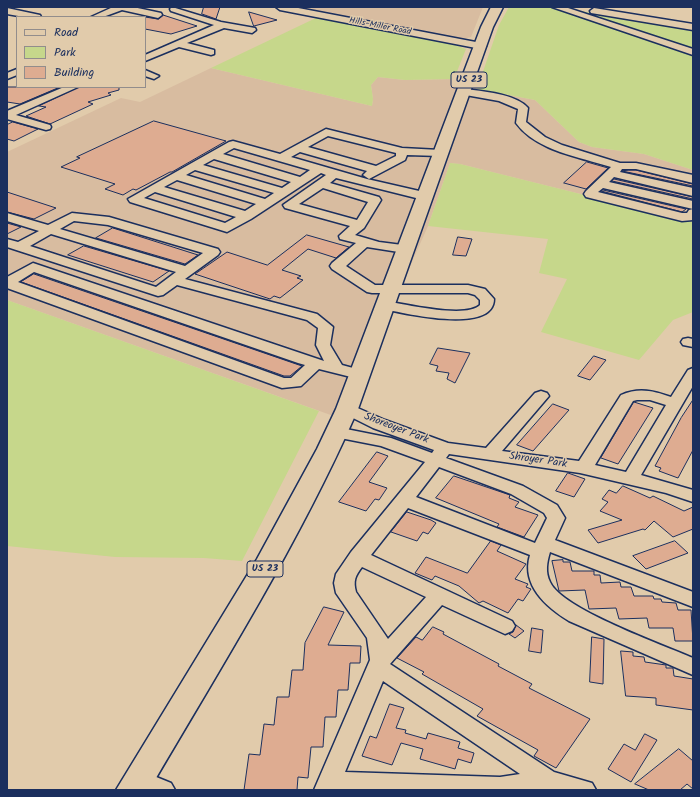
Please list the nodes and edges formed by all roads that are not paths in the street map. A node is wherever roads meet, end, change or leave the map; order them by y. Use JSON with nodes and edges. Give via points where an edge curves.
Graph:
{"nodes":[{"id":1,"x":121,"y":7,"type":"edge"},
{"id":2,"x":280,"y":7,"type":"edge"},
{"id":3,"x":329,"y":7,"type":"edge"},
{"id":4,"x":497,"y":7,"type":"edge"},
{"id":5,"x":556,"y":7,"type":"edge"},
{"id":6,"x":569,"y":7,"type":"edge"},
{"id":7,"x":176,"y":8,"type":"edge"},
{"id":8,"x":7,"y":11,"type":"edge"},
{"id":9,"x":158,"y":15,"type":"junction"},
{"id":10,"x":320,"y":15,"type":"junction"},
{"id":11,"x":31,"y":16,"type":"edge"},
{"id":12,"x":98,"y":16,"type":"edge"},
{"id":13,"x":146,"y":20,"type":"edge"},
{"id":14,"x":223,"y":25,"type":"junction"},
{"id":15,"x":693,"y":27,"type":"edge"},
{"id":16,"x":252,"y":30,"type":"dead end"},
{"id":17,"x":178,"y":44,"type":"junction"},
{"id":18,"x":481,"y":46,"type":"junction"},
{"id":19,"x":211,"y":52,"type":"dead end"},
{"id":20,"x":693,"y":52,"type":"edge"},
{"id":21,"x":146,"y":58,"type":"edge"},
{"id":22,"x":71,"y":88,"type":"edge"},
{"id":23,"x":464,"y":92,"type":"junction"},
{"id":24,"x":7,"y":116,"type":"edge"},
{"id":25,"x":46,"y":127,"type":"dead end"},
{"id":26,"x":299,"y":148,"type":"junction"},
{"id":27,"x":402,"y":151,"type":"junction"},
{"id":28,"x":440,"y":153,"type":"junction"},
{"id":29,"x":213,"y":155,"type":"junction"},
{"id":30,"x":282,"y":158,"type":"junction"},
{"id":31,"x":194,"y":166,"type":"junction"},
{"id":32,"x":320,"y":169,"type":"junction"},
{"id":33,"x":377,"y":170,"type":"junction"},
{"id":34,"x":615,"y":170,"type":"junction"},
{"id":35,"x":335,"y":174,"type":"junction"},
{"id":36,"x":176,"y":176,"type":"junction"},
{"id":37,"x":693,"y":179,"type":"edge"},
{"id":38,"x":301,"y":181,"type":"junction"},
{"id":39,"x":361,"y":181,"type":"junction"},
{"id":40,"x":321,"y":184,"type":"junction"},
{"id":41,"x":600,"y":184,"type":"junction"},
{"id":42,"x":155,"y":188,"type":"junction"},
{"id":43,"x":283,"y":192,"type":"junction"},
{"id":44,"x":693,"y":192,"type":"edge"},
{"id":45,"x":424,"y":196,"type":"junction"},
{"id":46,"x":266,"y":203,"type":"junction"},
{"id":47,"x":693,"y":205,"type":"edge"},
{"id":48,"x":693,"y":213,"type":"edge"},
{"id":49,"x":246,"y":216,"type":"junction"},
{"id":50,"x":7,"y":217,"type":"edge"},
{"id":51,"x":360,"y":225,"type":"junction"},
{"id":52,"x":48,"y":230,"type":"junction"},
{"id":53,"x":365,"y":242,"type":"junction"},
{"id":54,"x":13,"y":245,"type":"edge"},
{"id":55,"x":405,"y":249,"type":"junction"},
{"id":56,"x":187,"y":271,"type":"junction"},
{"id":57,"x":174,"y":280,"type":"junction"},
{"id":58,"x":7,"y":283,"type":"edge"},
{"id":59,"x":388,"y":297,"type":"junction"},
{"id":60,"x":316,"y":363,"type":"junction"},
{"id":61,"x":348,"y":371,"type":"junction"},
{"id":62,"x":693,"y":373,"type":"edge"},
{"id":63,"x":542,"y":396,"type":"dead end"},
{"id":64,"x":675,"y":403,"type":"junction"},
{"id":65,"x":341,"y":421,"type":"junction"},
{"id":66,"x":440,"y":454,"type":"junction"},
{"id":67,"x":490,"y":454,"type":"junction"},
{"id":68,"x":584,"y":468,"type":"junction"},
{"id":69,"x":630,"y":479,"type":"junction"},
{"id":70,"x":693,"y":496,"type":"edge"},
{"id":71,"x":403,"y":499,"type":"junction"},
{"id":72,"x":542,"y":547,"type":"junction"},
{"id":73,"x":358,"y":557,"type":"junction"},
{"id":74,"x":439,"y":595,"type":"junction"},
{"id":75,"x":693,"y":600,"type":"edge"},
{"id":76,"x":505,"y":626,"type":"dead end"},
{"id":77,"x":380,"y":663,"type":"junction"},
{"id":78,"x":693,"y":667,"type":"edge"},
{"id":79,"x":548,"y":780,"type":"junction"},
{"id":80,"x":136,"y":785,"type":"edge"},
{"id":81,"x":328,"y":785,"type":"edge"},
{"id":82,"x":163,"y":790,"type":"edge"},
{"id":83,"x":584,"y":790,"type":"edge"}],
"edges":[{"from":1,"to":9,"type":"street"},
{"from":1,"to":12,"type":"street"},
{"from":2,"to":10,"type":"street","name":"Hills-Miller Road"},
{"from":3,"to":10,"type":"street"},
{"from":4,"to":18,"type":"highway","number":"US 23"},
{"from":5,"to":20,"type":"street"},
{"from":6,"to":15,"type":"street"},
{"from":7,"to":9,"type":"street"},
{"from":7,"to":14,"type":"street"},
{"from":8,"to":11,"type":"street"},
{"from":9,"to":13,"type":"street"},
{"from":10,"to":18,"type":"street","name":"Hills-Miller Road"},
{"from":14,"to":16,"type":"street"},
{"from":14,"to":17,"type":"street"},
{"from":17,"to":19,"type":"street"},
{"from":17,"to":21,"type":"street"},
{"from":18,"to":23,"type":"highway","number":"US 23"},
{"from":22,"to":24,"type":"street"},
{"from":23,"to":28,"type":"highway","number":"US 23"},
{"from":23,"to":34,"type":"street","via":[[480,93],[517,104],[523,108],[521,123],[541,139]]},
{"from":24,"to":25,"type":"street"},
{"from":26,"to":27,"type":"street","via":[[326,132]]},
{"from":26,"to":30,"type":"street"},
{"from":26,"to":33,"type":"street"},
{"from":27,"to":28,"type":"street"},
{"from":27,"to":33,"type":"street","via":[[401,158]]},
{"from":28,"to":45,"type":"highway","number":"US 23"},
{"from":29,"to":30,"type":"street","via":[[232,144]]},
{"from":29,"to":31,"type":"street"},
{"from":29,"to":38,"type":"street"},
{"from":30,"to":32,"type":"street"},
{"from":31,"to":36,"type":"street"},
{"from":31,"to":43,"type":"street"},
{"from":32,"to":35,"type":"street"},
{"from":32,"to":38,"type":"street"},
{"from":33,"to":39,"type":"street"},
{"from":34,"to":37,"type":"street","via":[[636,166]]},
{"from":34,"to":41,"type":"street"},
{"from":34,"to":44,"type":"street"},
{"from":35,"to":39,"type":"street"},
{"from":35,"to":40,"type":"street"},
{"from":36,"to":42,"type":"street"},
{"from":36,"to":46,"type":"street"},
{"from":38,"to":43,"type":"street"},
{"from":39,"to":45,"type":"street"},
{"from":40,"to":51,"type":"street","via":[[375,200]]},
{"from":40,"to":51,"type":"street","via":[[288,205]]},
{"from":41,"to":47,"type":"street"},
{"from":41,"to":48,"type":"street","via":[[590,194],[682,217],[690,217]]},
{"from":42,"to":49,"type":"street"},
{"from":42,"to":49,"type":"street","via":[[134,199],[227,228]]},
{"from":43,"to":46,"type":"street"},
{"from":45,"to":55,"type":"highway","number":"US 23"},
{"from":46,"to":49,"type":"street"},
{"from":50,"to":52,"type":"street"},
{"from":51,"to":53,"type":"street","via":[[345,236]]},
{"from":52,"to":54,"type":"street"},
{"from":52,"to":56,"type":"street"},
{"from":52,"to":56,"type":"street","via":[[72,216],[109,221],[213,252]]},
{"from":53,"to":55,"type":"street"},
{"from":53,"to":59,"type":"street","via":[[337,266]]},
{"from":54,"to":57,"type":"street","via":[[158,292]]},
{"from":55,"to":59,"type":"highway","number":"US 23"},
{"from":56,"to":57,"type":"street"},
{"from":57,"to":61,"type":"street","via":[[312,317],[326,327],[323,345]]},
{"from":58,"to":60,"type":"street","via":[[33,267]]},
{"from":58,"to":60,"type":"street","via":[[282,382],[295,383]]},
{"from":59,"to":59,"type":"street","via":[[460,315],[473,315],[487,305],[487,299],[480,292],[468,289]]},
{"from":59,"to":61,"type":"highway","number":"US 23"},
{"from":60,"to":61,"type":"street"},
{"from":61,"to":65,"type":"highway","number":"US 23"},
{"from":62,"to":64,"type":"street"},
{"from":63,"to":67,"type":"street"},
{"from":64,"to":68,"type":"street","via":[[640,394],[627,398]]},
{"from":64,"to":69,"type":"street"},
{"from":65,"to":66,"type":"street","name":"Shoreoyer Park","via":[[378,441]]},
{"from":65,"to":66,"type":"street","name":"Shoreoyer Park","via":[[379,424]]},
{"from":65,"to":80,"type":"highway","number":"US 23","via":[[269,562]]},
{"from":66,"to":67,"type":"street","name":"Shroyer Park"},
{"from":66,"to":71,"type":"street"},
{"from":66,"to":72,"type":"street","via":[[551,509],[556,518]]},
{"from":67,"to":68,"type":"street","name":"Shroyer Park"},
{"from":68,"to":69,"type":"street","name":"Shroyer Park"},
{"from":69,"to":70,"type":"street","name":"Shroyer Park","via":[[672,488]]},
{"from":71,"to":72,"type":"street"},
{"from":71,"to":73,"type":"street"},
{"from":72,"to":75,"type":"street"},
{"from":72,"to":78,"type":"street","via":[[537,562],[540,582],[549,598],[558,606]]},
{"from":73,"to":74,"type":"street"},
{"from":73,"to":77,"type":"street","via":[[346,574],[346,593],[377,637]]},
{"from":74,"to":76,"type":"street"},
{"from":74,"to":77,"type":"street"},
{"from":77,"to":79,"type":"street"},
{"from":77,"to":81,"type":"street"},
{"from":79,"to":81,"type":"street","via":[[500,787]]},
{"from":79,"to":83,"type":"street"},
{"from":80,"to":82,"type":"street"}]}
